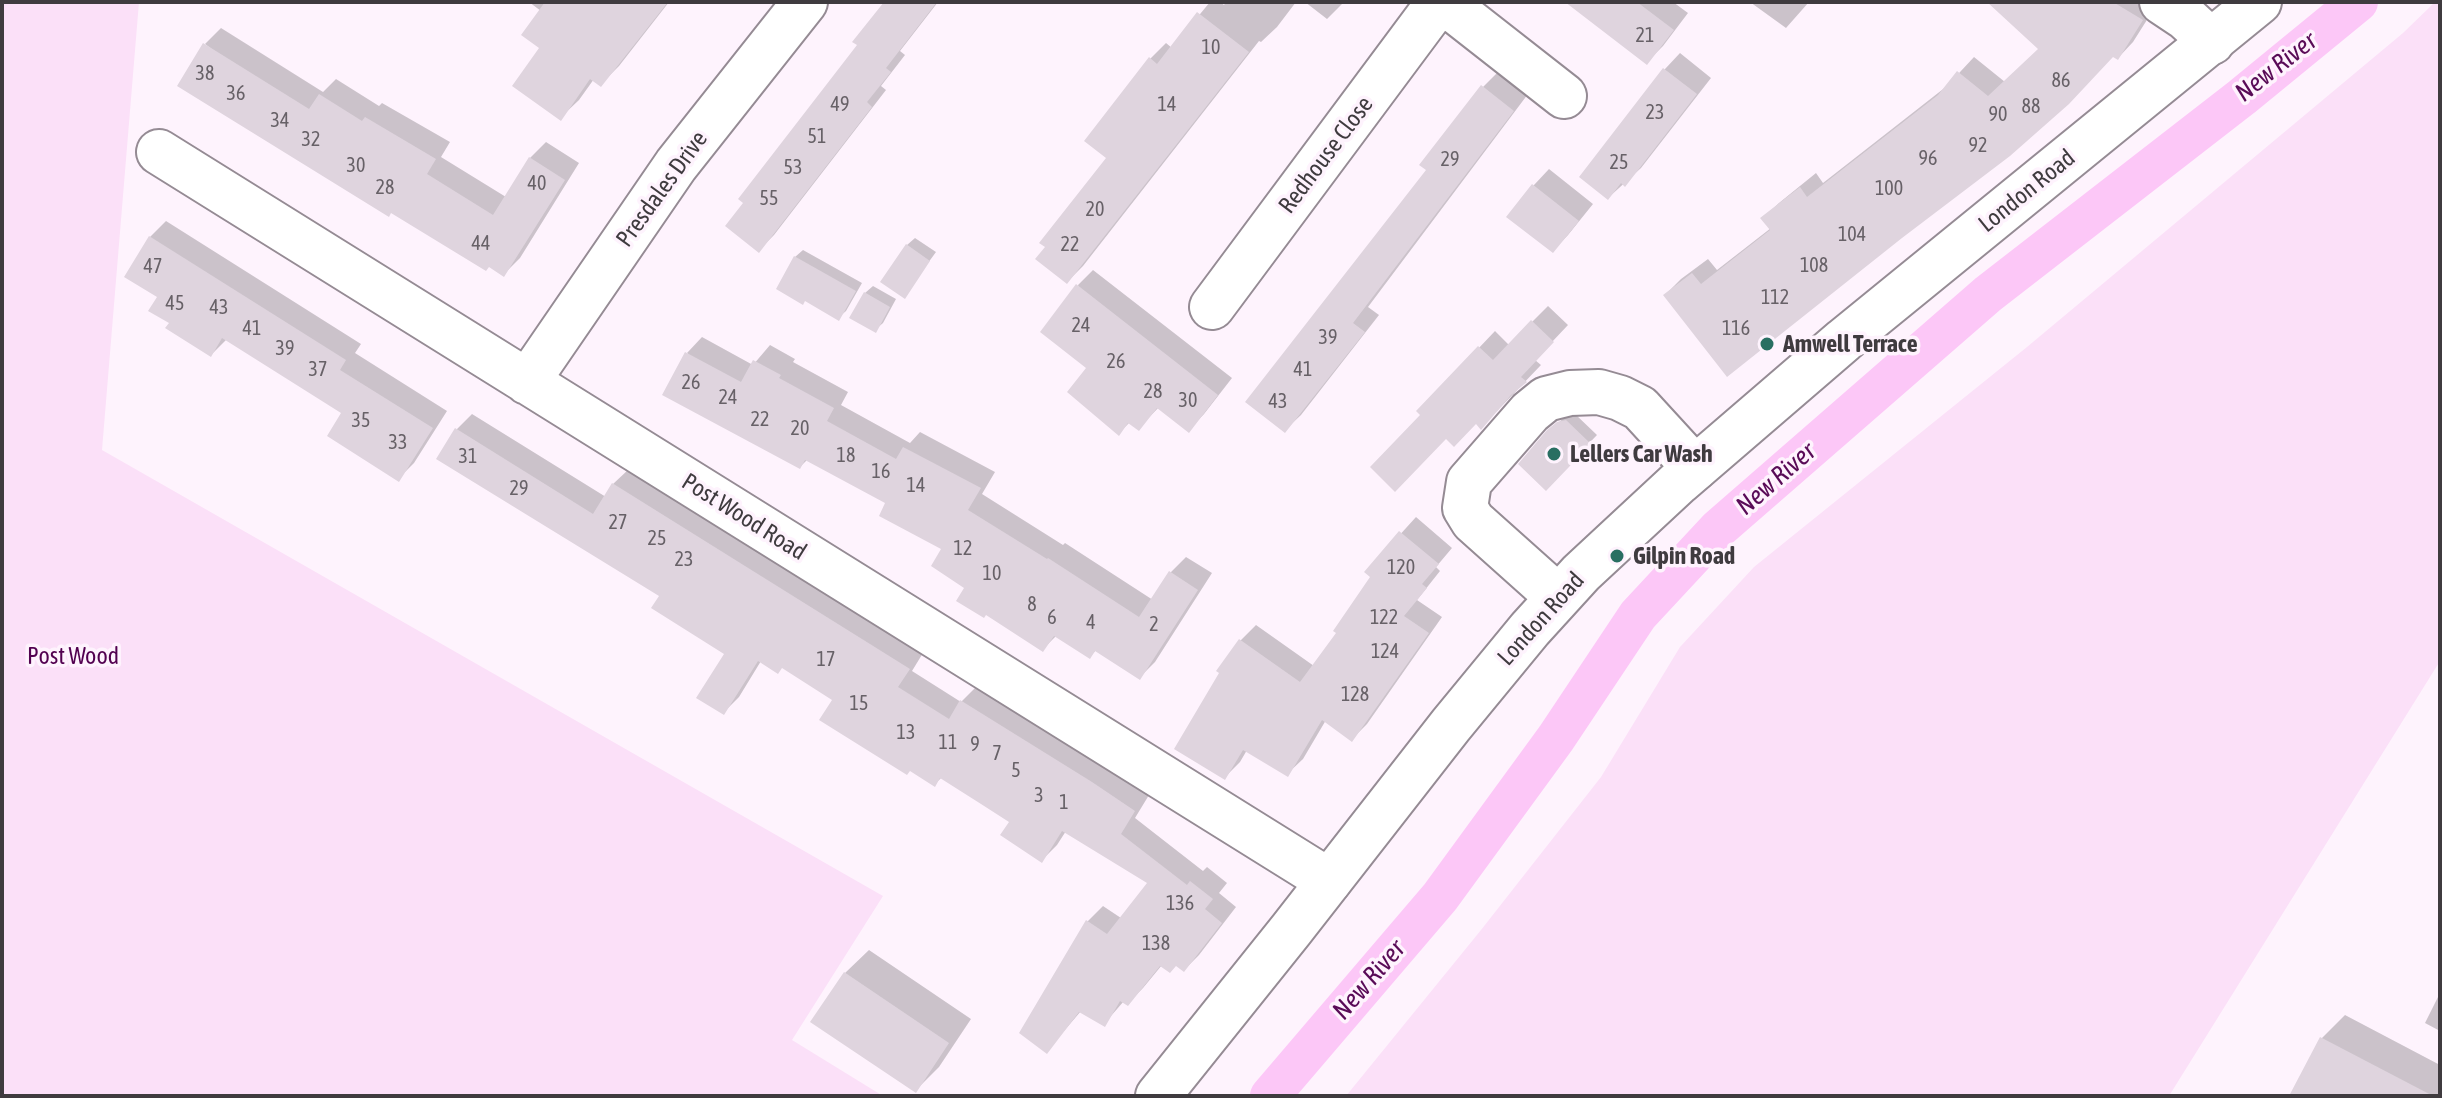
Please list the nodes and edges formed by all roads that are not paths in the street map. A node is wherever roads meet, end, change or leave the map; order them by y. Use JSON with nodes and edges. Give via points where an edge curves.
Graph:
{"nodes":[{"id":1,"x":805,"y":2,"type":"edge"},
{"id":2,"x":1441,"y":2,"type":"edge"},
{"id":3,"x":2162,"y":2,"type":"edge"},
{"id":4,"x":2259,"y":2,"type":"edge"},
{"id":5,"x":2212,"y":42,"type":"junction"},
{"id":6,"x":1564,"y":96,"type":"dead end"},
{"id":7,"x":159,"y":152,"type":"dead end"},
{"id":8,"x":1212,"y":307,"type":"dead end"},
{"id":9,"x":527,"y":382,"type":"junction"},
{"id":10,"x":1695,"y":468,"type":"junction"},
{"id":11,"x":1558,"y":597,"type":"junction"},
{"id":12,"x":1329,"y":881,"type":"junction"},
{"id":13,"x":1158,"y":1096,"type":"edge"}],
"edges":[{"from":1,"to":9,"type":"street","name":"Presdales Drive","via":[[676,165]]},
{"from":2,"to":6,"type":"street","name":"Redhouse Close"},
{"from":2,"to":8,"type":"street","name":"Redhouse Close"},
{"from":3,"to":5,"type":"street"},
{"from":4,"to":5,"type":"street","name":"London Road"},
{"from":5,"to":10,"type":"street","name":"London Road","via":[[1844,340]]},
{"from":7,"to":9,"type":"street","name":"Post Wood Road"},
{"from":9,"to":12,"type":"street","name":"Post Wood Road"},
{"from":10,"to":11,"type":"street","name":"London Road"},
{"from":10,"to":11,"type":"street","via":[[1640,408],[1620,398],[1570,393],[1546,399],[1530,412],[1469,482],[1465,508]]},
{"from":11,"to":12,"type":"street","name":"London Road"},
{"from":12,"to":13,"type":"street","name":"London Road"}]}
